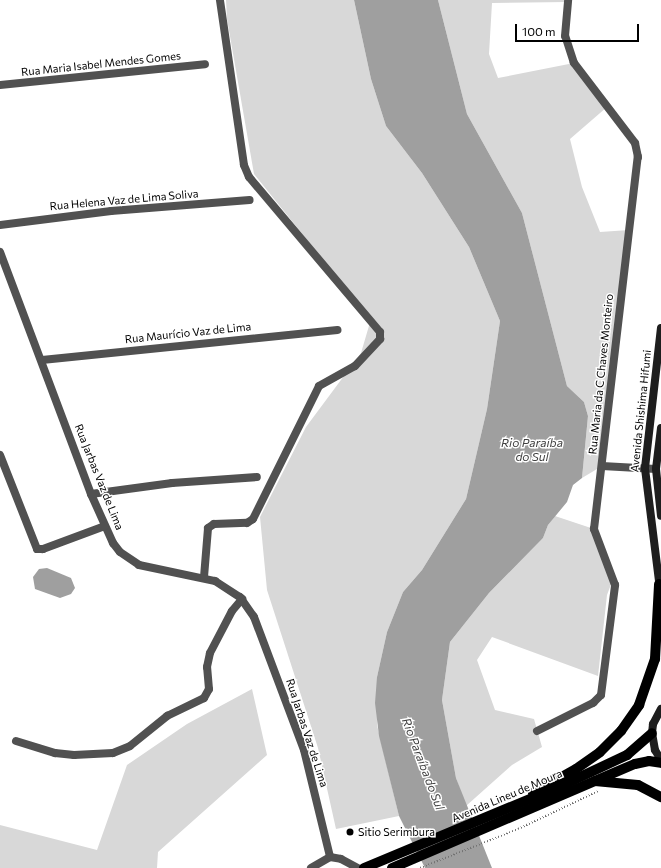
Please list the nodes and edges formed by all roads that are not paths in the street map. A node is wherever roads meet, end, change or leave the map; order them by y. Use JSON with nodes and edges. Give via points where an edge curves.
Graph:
{"nodes":[{"id":1,"x":220,"y":0,"type":"edge"},
{"id":2,"x":568,"y":0,"type":"edge"},
{"id":3,"x":205,"y":64,"type":"dead end"},
{"id":4,"x":0,"y":85,"type":"edge"},
{"id":5,"x":250,"y":200,"type":"dead end"},
{"id":6,"x":0,"y":225,"type":"edge"},
{"id":7,"x":0,"y":252,"type":"edge"},
{"id":8,"x":661,"y":328,"type":"edge"},
{"id":9,"x":337,"y":330,"type":"dead end"},
{"id":10,"x":42,"y":360,"type":"junction"},
{"id":11,"x":661,"y":428,"type":"edge"},
{"id":12,"x":0,"y":455,"type":"edge"},
{"id":13,"x":602,"y":466,"type":"junction"},
{"id":14,"x":645,"y":468,"type":"junction"},
{"id":15,"x":656,"y":469,"type":"junction"},
{"id":16,"x":257,"y":477,"type":"dead end"},
{"id":17,"x":91,"y":494,"type":"junction"},
{"id":18,"x":661,"y":516,"type":"edge"},
{"id":19,"x":105,"y":526,"type":"junction"},
{"id":20,"x":204,"y":577,"type":"junction"},
{"id":21,"x":660,"y":588,"type":"edge"},
{"id":22,"x":242,"y":599,"type":"junction"},
{"id":23,"x":661,"y":709,"type":"edge"},
{"id":24,"x":537,"y":732,"type":"dead end"},
{"id":25,"x":652,"y":733,"type":"junction"},
{"id":26,"x":16,"y":741,"type":"dead end"},
{"id":27,"x":661,"y":760,"type":"edge"},
{"id":28,"x":661,"y":763,"type":"edge"},
{"id":29,"x":595,"y":781,"type":"junction"},
{"id":30,"x":661,"y":797,"type":"edge"},
{"id":31,"x":517,"y":806,"type":"junction"},
{"id":32,"x":506,"y":816,"type":"junction"},
{"id":33,"x":330,"y":857,"type":"junction"},
{"id":34,"x":395,"y":867,"type":"edge"},
{"id":35,"x":311,"y":868,"type":"edge"},
{"id":36,"x":358,"y":868,"type":"edge"},
{"id":37,"x":364,"y":868,"type":"edge"}],
"edges":[{"from":1,"to":20,"type":"street","via":[[244,166],[249,177],[380,332],[380,339],[359,363],[319,386],[252,519],[247,523],[214,524],[208,528]]},
{"from":2,"to":13,"type":"street","name":"Rua Maria da C Chaves Monteiro","via":[[565,36],[574,63],[638,150]]},
{"from":3,"to":4,"type":"street","name":"Rua Maria Isabel Mendes Gomes"},
{"from":5,"to":6,"type":"street","name":"Rua Helena Vaz de Lima Soliva","via":[[111,211]]},
{"from":7,"to":10,"type":"street","name":"Rua Jarbas Vaz de Lima"},
{"from":8,"to":14,"type":"street","name":"Avenida Shishima Hifumi"},
{"from":9,"to":10,"type":"street","name":"Rua Maurício Vaz de Lima"},
{"from":10,"to":17,"type":"street","name":"Rua Jarbas Vaz de Lima"},
{"from":11,"to":15,"type":"street","name":"Avenida Shishima Hifumi"},
{"from":12,"to":19,"type":"street","via":[[37,549]]},
{"from":13,"to":14,"type":"street"},
{"from":13,"to":24,"type":"street","name":"Rua Maria da C Chaves Monteiro","via":[[594,529],[613,579],[615,593],[601,695],[594,704]]},
{"from":14,"to":15,"type":"street"},
{"from":14,"to":21,"type":"street","name":"Avenida Shishima Hifumi"},
{"from":15,"to":18,"type":"street","name":"Avenida Shishima Hifumi"},
{"from":16,"to":17,"type":"street","via":[[172,483]]},
{"from":17,"to":19,"type":"street","name":"Rua Jarbas Vaz de Lima"},
{"from":19,"to":20,"type":"street","name":"Rua Jarbas Vaz de Lima","via":[[120,552],[134,563],[151,569]]},
{"from":20,"to":22,"type":"street","name":"Rua Jarbas Vaz de Lima","via":[[231,590]]},
{"from":21,"to":31,"type":"main road","via":[[655,659],[644,693],[632,717],[611,743],[589,761],[524,798]]},
{"from":22,"to":26,"type":"street","via":[[228,618],[210,653],[207,667],[209,689],[204,698],[167,716],[130,746],[113,753],[74,755],[55,753]]},
{"from":22,"to":33,"type":"street","name":"Rua Jarbas Vaz de Lima","via":[[259,627],[304,750]]},
{"from":23,"to":25,"type":"street","via":[[653,724]]},
{"from":25,"to":27,"type":"street","via":[[655,750]]},
{"from":25,"to":31,"type":"main road","name":"Avenida Lineu de Moura","via":[[627,755]]},
{"from":28,"to":29,"type":"main road","name":"Avenida Lineu de Moura","via":[[640,762]]},
{"from":29,"to":30,"type":"main road","via":[[638,785]]},
{"from":29,"to":32,"type":"main road","name":"Avenida Lineu de Moura"},
{"from":31,"to":32,"type":"main road","name":"Avenida Lineu de Moura"},
{"from":32,"to":34,"type":"main road"},
{"from":32,"to":37,"type":"main road","name":"Avenida Lineu de Moura"},
{"from":33,"to":35,"type":"street"},
{"from":33,"to":36,"type":"street","via":[[341,859]]}]}
